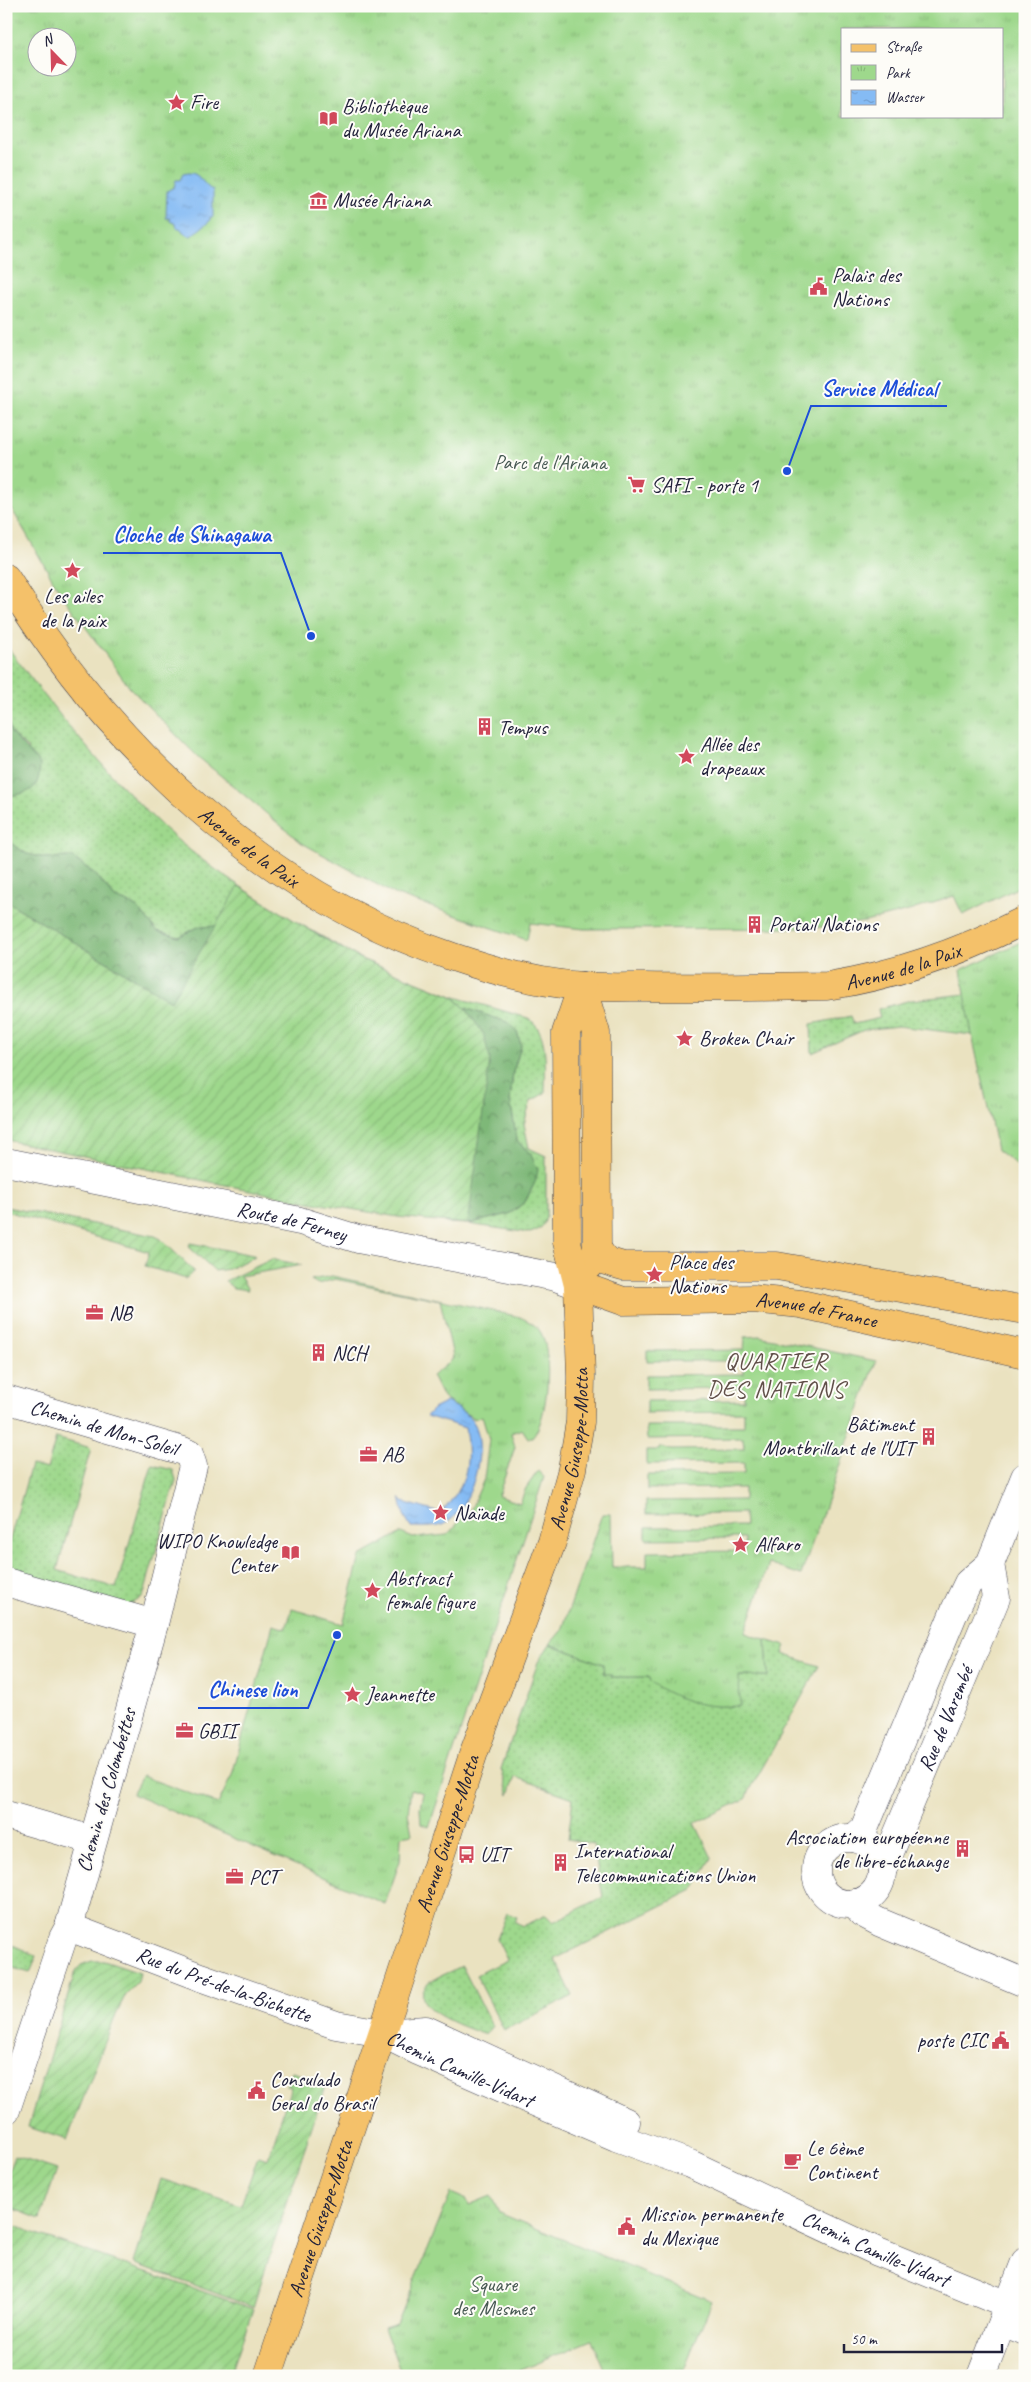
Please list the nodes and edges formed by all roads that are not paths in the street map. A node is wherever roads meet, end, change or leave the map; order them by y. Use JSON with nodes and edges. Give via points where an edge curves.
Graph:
{"nodes":[{"id":1,"x":6,"y":578,"type":"edge"},
{"id":2,"x":1025,"y":920,"type":"edge"},
{"id":3,"x":582,"y":986,"type":"junction"},
{"id":4,"x":6,"y":1162,"type":"edge"},
{"id":5,"x":597,"y":1249,"type":"junction"},
{"id":6,"x":578,"y":1285,"type":"junction"},
{"id":7,"x":1025,"y":1310,"type":"edge"},
{"id":8,"x":1025,"y":1354,"type":"edge"},
{"id":9,"x":6,"y":1399,"type":"edge"},
{"id":10,"x":193,"y":1466,"type":"joint"},
{"id":11,"x":1025,"y":1477,"type":"edge"},
{"id":12,"x":990,"y":1564,"type":"junction"},
{"id":13,"x":6,"y":1582,"type":"edge"},
{"id":14,"x":154,"y":1624,"type":"junction"},
{"id":15,"x":6,"y":1815,"type":"edge"},
{"id":16,"x":854,"y":1838,"type":"junction"},
{"id":17,"x":92,"y":1840,"type":"junction"},
{"id":18,"x":882,"y":1871,"type":"junction"},
{"id":19,"x":854,"y":1903,"type":"junction"},
{"id":20,"x":69,"y":1926,"type":"junction"},
{"id":21,"x":1025,"y":1983,"type":"edge"},
{"id":22,"x":382,"y":2032,"type":"junction"},
{"id":23,"x":6,"y":2110,"type":"edge"},
{"id":24,"x":1025,"y":2262,"type":"edge"},
{"id":25,"x":1012,"y":2319,"type":"edge"},
{"id":26,"x":268,"y":2376,"type":"edge"},
{"id":27,"x":981,"y":2376,"type":"edge"}],
"edges":[{"from":1,"to":3,"type":"main road","name":"Avenue de la Paix","via":[[63,662],[108,718],[173,787],[258,857],[341,908],[426,948],[482,967],[536,980]]},
{"from":2,"to":3,"type":"main road","name":"Avenue de la Paix","via":[[966,948],[903,971],[827,986]]},
{"from":3,"to":5,"type":"main road","via":[[596,1033]]},
{"from":3,"to":6,"type":"main road","via":[[566,1033],[566,1242]]},
{"from":4,"to":6,"type":"street","name":"Route de Ferney","via":[[300,1221],[358,1239],[556,1277]]},
{"from":5,"to":6,"type":"main road"},
{"from":5,"to":7,"type":"main road","name":"Avenue de France","via":[[606,1261],[623,1266],[777,1266]]},
{"from":6,"to":8,"type":"main road","name":"Avenue de France","via":[[623,1301],[753,1299],[802,1304]]},
{"from":6,"to":22,"type":"main road","name":"Avenue Giuseppe-Motta","via":[[580,1422],[561,1514],[474,1752]]},
{"from":9,"to":10,"type":"street","name":"Chemin de Mon-Soleil","via":[[183,1450],[189,1454]]},
{"from":10,"to":14,"type":"street","name":"Chemin des Colombettes"},
{"from":11,"to":12,"type":"street","name":"Rue de Varembé"},
{"from":12,"to":16,"type":"street","name":"Rue de Varembé","via":[[968,1583],[864,1829]]},
{"from":12,"to":18,"type":"street","name":"Rue de Varembé","via":[[996,1598]]},
{"from":13,"to":14,"type":"street"},
{"from":14,"to":17,"type":"street","name":"Chemin des Colombettes"},
{"from":15,"to":17,"type":"street"},
{"from":16,"to":18,"type":"street","via":[[872,1847],[881,1862]]},
{"from":16,"to":19,"type":"street","via":[[835,1841],[827,1846],[821,1853],[816,1872],[818,1881],[830,1897]]},
{"from":17,"to":20,"type":"street","name":"Chemin des Colombettes"},
{"from":18,"to":19,"type":"street","via":[[870,1895]]},
{"from":19,"to":21,"type":"street","via":[[862,1913],[879,1922]]},
{"from":20,"to":22,"type":"street","name":"Rue du Pré-de-la-Bichette","via":[[336,2025]]},
{"from":20,"to":23,"type":"street","name":"Chemin des Colombettes","via":[[62,1938]]},
{"from":22,"to":25,"type":"street","name":"Chemin Camille-Vidart","via":[[418,2051],[616,2137],[690,2164]]},
{"from":22,"to":26,"type":"main road","name":"Avenue Giuseppe-Motta"},
{"from":24,"to":25,"type":"street"},
{"from":25,"to":27,"type":"street"}]}
